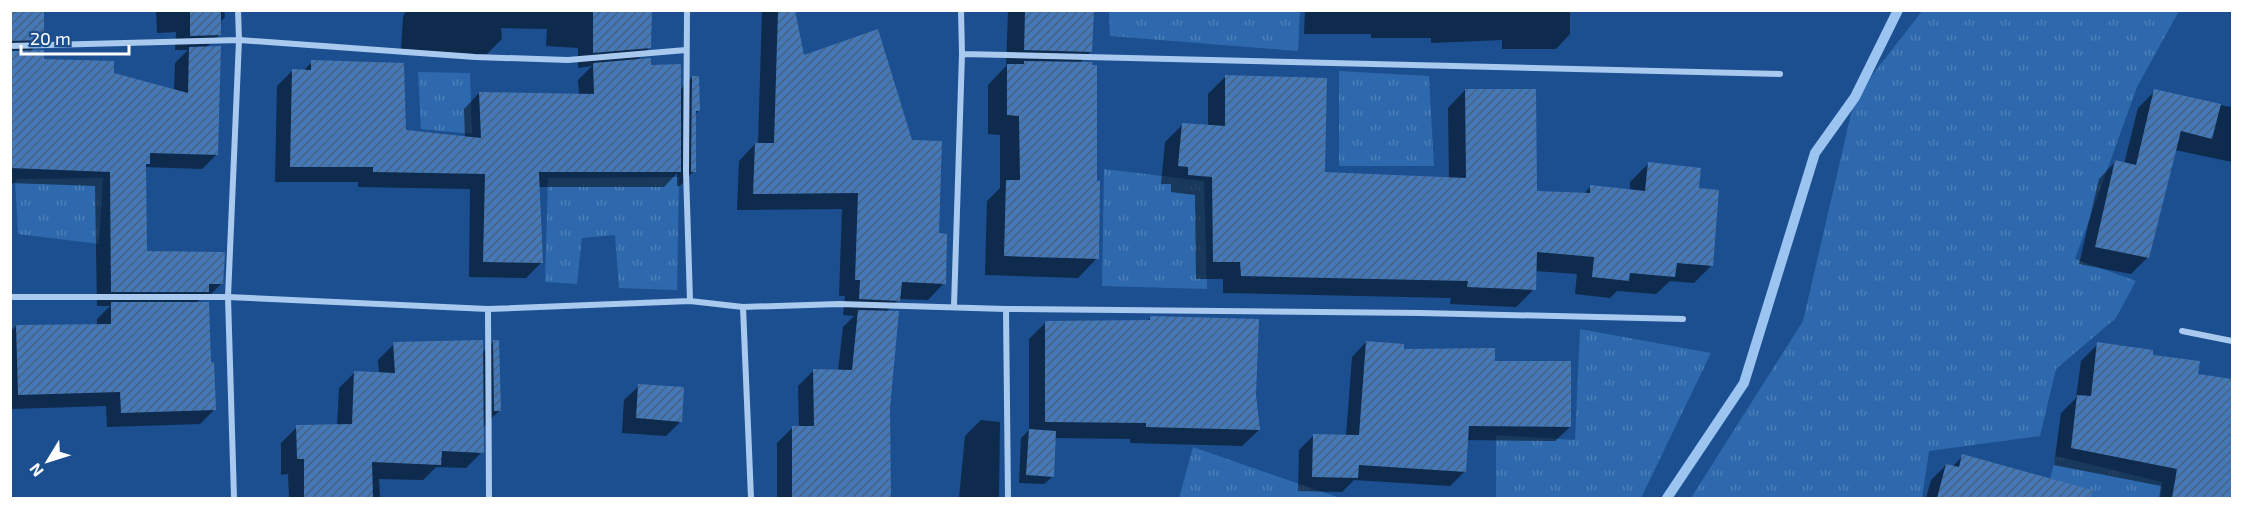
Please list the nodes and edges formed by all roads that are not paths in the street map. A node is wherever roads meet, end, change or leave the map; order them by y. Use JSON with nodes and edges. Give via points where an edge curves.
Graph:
{"nodes":[{"id":1,"x":238,"y":10,"type":"edge"},
{"id":2,"x":687,"y":10,"type":"edge"},
{"id":3,"x":961,"y":10,"type":"edge"},
{"id":4,"x":239,"y":40,"type":"junction"},
{"id":5,"x":10,"y":46,"type":"edge"},
{"id":6,"x":686,"y":50,"type":"junction"},
{"id":7,"x":962,"y":54,"type":"junction"},
{"id":8,"x":1780,"y":74,"type":"dead end"},
{"id":9,"x":10,"y":297,"type":"edge"},
{"id":10,"x":228,"y":297,"type":"junction"},
{"id":11,"x":690,"y":301,"type":"junction"},
{"id":12,"x":954,"y":306,"type":"junction"},
{"id":13,"x":743,"y":307,"type":"junction"},
{"id":14,"x":488,"y":309,"type":"junction"},
{"id":15,"x":1006,"y":309,"type":"junction"},
{"id":16,"x":1683,"y":319,"type":"dead end"},
{"id":17,"x":2182,"y":331,"type":"dead end"},
{"id":18,"x":2232,"y":341,"type":"edge"},
{"id":19,"x":234,"y":498,"type":"edge"},
{"id":20,"x":489,"y":498,"type":"edge"},
{"id":21,"x":751,"y":498,"type":"edge"},
{"id":22,"x":1008,"y":498,"type":"edge"}],
"edges":[{"from":1,"to":4,"type":"street"},
{"from":2,"to":6,"type":"street"},
{"from":3,"to":7,"type":"street"},
{"from":4,"to":5,"type":"street"},
{"from":4,"to":6,"type":"street","via":[[568,60]]},
{"from":4,"to":10,"type":"street"},
{"from":6,"to":11,"type":"street"},
{"from":7,"to":8,"type":"street"},
{"from":7,"to":12,"type":"street"},
{"from":9,"to":10,"type":"street"},
{"from":10,"to":14,"type":"street"},
{"from":10,"to":19,"type":"street"},
{"from":11,"to":13,"type":"street"},
{"from":11,"to":14,"type":"street"},
{"from":12,"to":13,"type":"street"},
{"from":12,"to":15,"type":"street"},
{"from":13,"to":21,"type":"street"},
{"from":14,"to":20,"type":"street"},
{"from":15,"to":16,"type":"street"},
{"from":15,"to":22,"type":"street"},
{"from":17,"to":18,"type":"street"}]}
